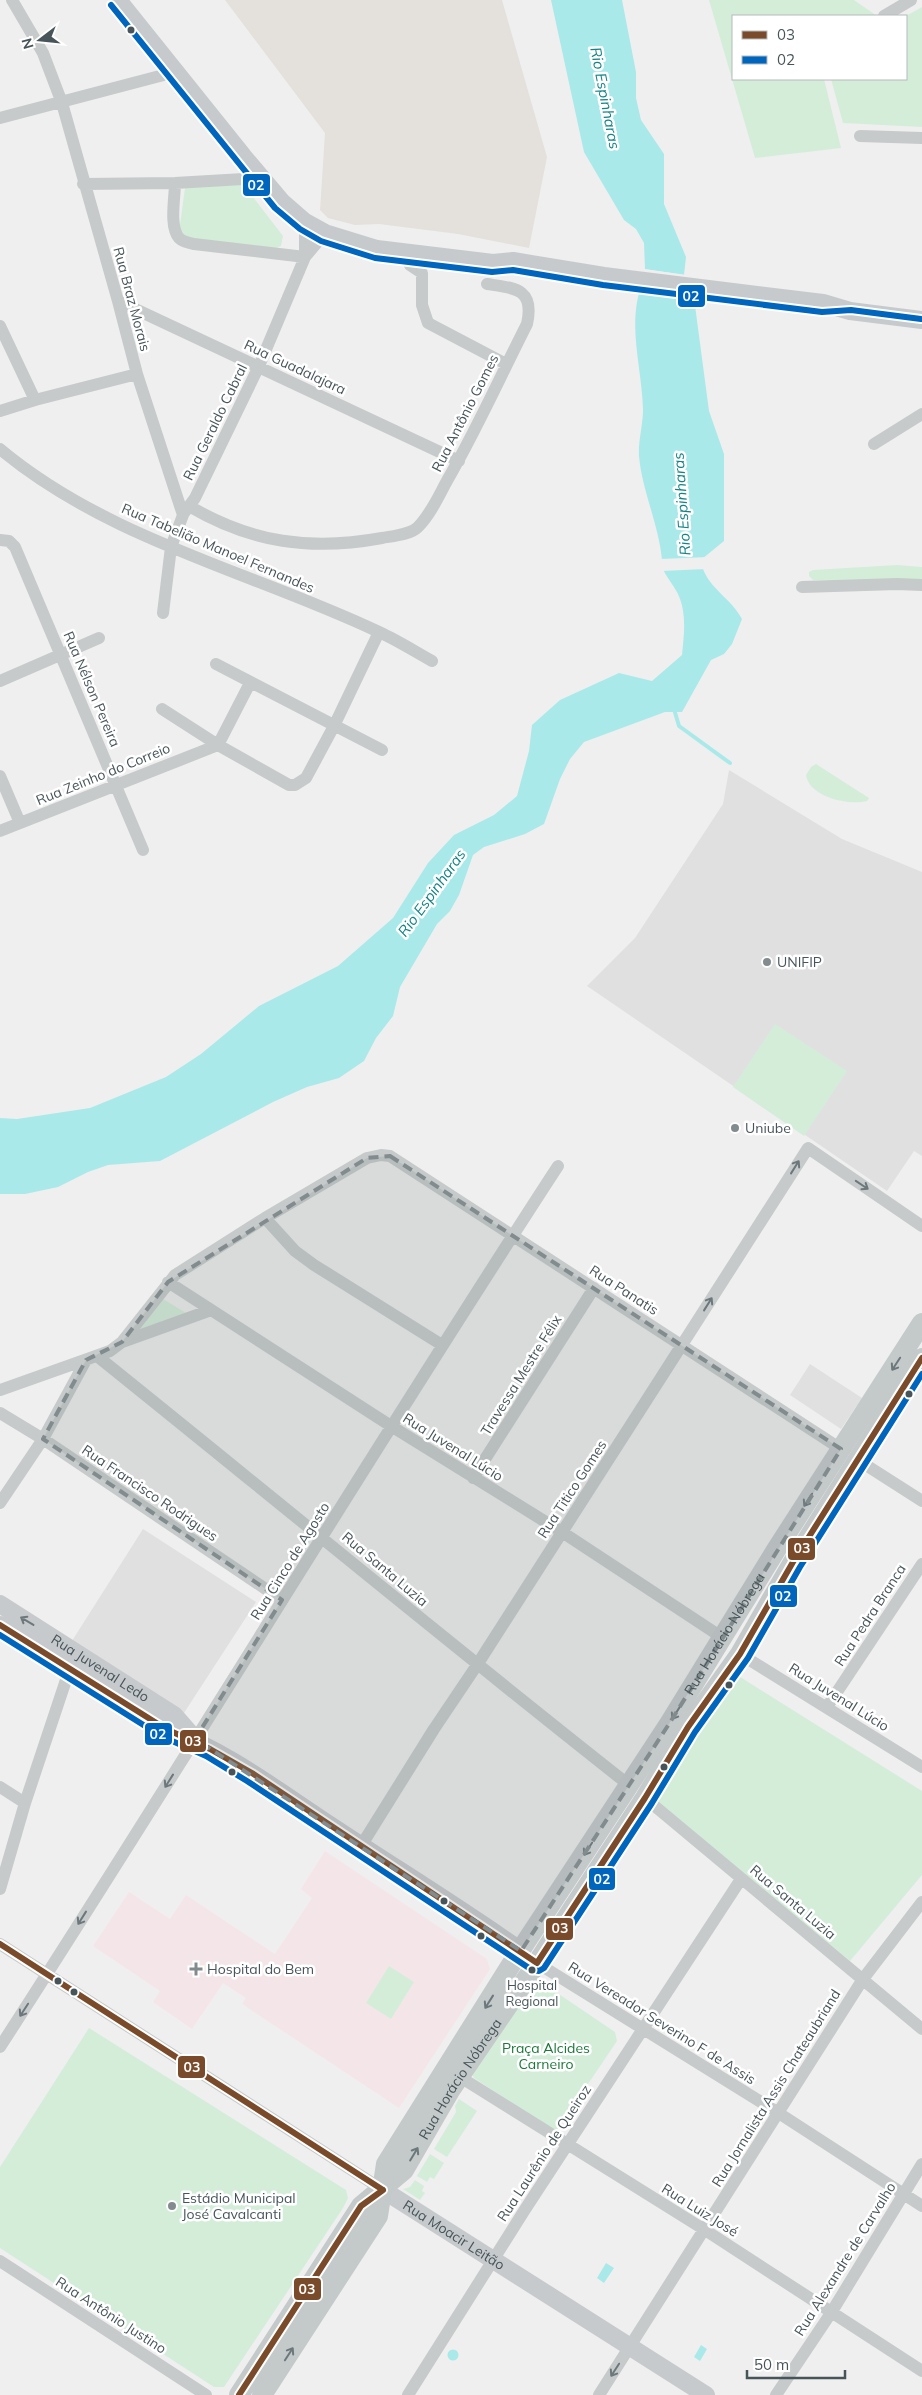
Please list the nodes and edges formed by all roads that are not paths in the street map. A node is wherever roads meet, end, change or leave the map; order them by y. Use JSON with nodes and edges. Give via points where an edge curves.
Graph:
{"nodes":[{"id":1,"x":12,"y":0,"type":"edge"},
{"id":2,"x":118,"y":0,"type":"edge"},
{"id":3,"x":911,"y":0,"type":"edge"},
{"id":4,"x":886,"y":15,"type":"edge"},
{"id":5,"x":175,"y":72,"type":"junction"},
{"id":6,"x":62,"y":103,"type":"junction"},
{"id":7,"x":0,"y":118,"type":"edge"},
{"id":8,"x":860,"y":136,"type":"dead end"},
{"id":9,"x":922,"y":138,"type":"edge"},
{"id":10,"x":261,"y":178,"type":"junction"},
{"id":11,"x":175,"y":183,"type":"junction"},
{"id":12,"x":83,"y":184,"type":"junction"},
{"id":13,"x":305,"y":222,"type":"junction"},
{"id":14,"x":326,"y":233,"type":"junction"},
{"id":15,"x":346,"y":239,"type":"junction"},
{"id":16,"x":427,"y":250,"type":"junction"},
{"id":17,"x":404,"y":252,"type":"junction"},
{"id":18,"x":305,"y":257,"type":"junction"},
{"id":19,"x":487,"y":284,"type":"dead end"},
{"id":20,"x":118,"y":301,"type":"junction"},
{"id":21,"x":823,"y":303,"type":"junction"},
{"id":22,"x":922,"y":310,"type":"edge"},
{"id":23,"x":922,"y":320,"type":"edge"},
{"id":24,"x":0,"y":326,"type":"edge"},
{"id":25,"x":506,"y":364,"type":"junction"},
{"id":26,"x":259,"y":366,"type":"junction"},
{"id":27,"x":137,"y":374,"type":"junction"},
{"id":28,"x":35,"y":400,"type":"junction"},
{"id":29,"x":0,"y":412,"type":"edge"},
{"id":30,"x":922,"y":414,"type":"edge"},
{"id":31,"x":874,"y":444,"type":"dead end"},
{"id":32,"x":0,"y":450,"type":"edge"},
{"id":33,"x":458,"y":461,"type":"junction"},
{"id":34,"x":186,"y":510,"type":"junction"},
{"id":35,"x":428,"y":516,"type":"joint"},
{"id":36,"x":4,"y":541,"type":"edge"},
{"id":37,"x":171,"y":547,"type":"junction"},
{"id":38,"x":922,"y":585,"type":"edge"},
{"id":39,"x":802,"y":587,"type":"dead end"},
{"id":40,"x":163,"y":613,"type":"dead end"},
{"id":41,"x":379,"y":632,"type":"junction"},
{"id":42,"x":99,"y":638,"type":"dead end"},
{"id":43,"x":61,"y":654,"type":"junction"},
{"id":44,"x":432,"y":660,"type":"dead end"},
{"id":45,"x":216,"y":664,"type":"dead end"},
{"id":46,"x":0,"y":680,"type":"edge"},
{"id":47,"x":250,"y":683,"type":"junction"},
{"id":48,"x":162,"y":709,"type":"dead end"},
{"id":49,"x":334,"y":726,"type":"junction"},
{"id":50,"x":218,"y":745,"type":"junction"},
{"id":51,"x":382,"y":750,"type":"dead end"},
{"id":52,"x":0,"y":776,"type":"edge"},
{"id":53,"x":117,"y":785,"type":"junction"},
{"id":54,"x":20,"y":823,"type":"junction"},
{"id":55,"x":0,"y":831,"type":"edge"},
{"id":56,"x":143,"y":850,"type":"dead end"},
{"id":57,"x":558,"y":1166,"type":"dead end"},
{"id":58,"x":265,"y":1218,"type":"junction"},
{"id":59,"x":922,"y":1226,"type":"edge"},
{"id":60,"x":514,"y":1234,"type":"junction"},
{"id":61,"x":168,"y":1282,"type":"junction"},
{"id":62,"x":594,"y":1288,"type":"junction"},
{"id":63,"x":211,"y":1310,"type":"junction"},
{"id":64,"x":922,"y":1323,"type":"edge"},
{"id":65,"x":122,"y":1342,"type":"junction"},
{"id":66,"x":442,"y":1345,"type":"junction"},
{"id":67,"x":682,"y":1346,"type":"junction"},
{"id":68,"x":92,"y":1358,"type":"junction"},
{"id":69,"x":922,"y":1358,"type":"edge"},
{"id":70,"x":0,"y":1390,"type":"edge"},
{"id":71,"x":0,"y":1413,"type":"edge"},
{"id":72,"x":391,"y":1426,"type":"junction"},
{"id":73,"x":43,"y":1439,"type":"junction"},
{"id":74,"x":841,"y":1449,"type":"junction"},
{"id":75,"x":858,"y":1460,"type":"junction"},
{"id":76,"x":473,"y":1478,"type":"junction"},
{"id":77,"x":922,"y":1500,"type":"edge"},
{"id":78,"x":0,"y":1503,"type":"edge"},
{"id":79,"x":562,"y":1532,"type":"junction"},
{"id":80,"x":323,"y":1537,"type":"junction"},
{"id":81,"x":922,"y":1564,"type":"edge"},
{"id":82,"x":282,"y":1600,"type":"junction"},
{"id":83,"x":0,"y":1604,"type":"edge"},
{"id":84,"x":0,"y":1625,"type":"edge"},
{"id":85,"x":723,"y":1638,"type":"junction"},
{"id":86,"x":740,"y":1654,"type":"junction"},
{"id":87,"x":477,"y":1665,"type":"junction"},
{"id":88,"x":70,"y":1668,"type":"junction"},
{"id":89,"x":828,"y":1707,"type":"junction"},
{"id":90,"x":195,"y":1740,"type":"junction"},
{"id":91,"x":922,"y":1767,"type":"edge"},
{"id":92,"x":629,"y":1785,"type":"junction"},
{"id":93,"x":0,"y":1787,"type":"edge"},
{"id":94,"x":645,"y":1798,"type":"junction"},
{"id":95,"x":25,"y":1803,"type":"junction"},
{"id":96,"x":362,"y":1846,"type":"junction"},
{"id":97,"x":741,"y":1878,"type":"junction"},
{"id":98,"x":0,"y":1889,"type":"edge"},
{"id":99,"x":922,"y":1902,"type":"edge"},
{"id":100,"x":0,"y":1944,"type":"edge"},
{"id":101,"x":520,"y":1952,"type":"junction"},
{"id":102,"x":537,"y":1963,"type":"junction"},
{"id":103,"x":48,"y":1973,"type":"junction"},
{"id":104,"x":862,"y":1979,"type":"junction"},
{"id":105,"x":643,"y":2028,"type":"junction"},
{"id":106,"x":922,"y":2029,"type":"edge"},
{"id":107,"x":0,"y":2047,"type":"edge"},
{"id":108,"x":460,"y":2077,"type":"junction"},
{"id":109,"x":778,"y":2112,"type":"junction"},
{"id":110,"x":568,"y":2144,"type":"junction"},
{"id":111,"x":922,"y":2164,"type":"edge"},
{"id":112,"x":383,"y":2190,"type":"junction"},
{"id":113,"x":904,"y":2194,"type":"junction"},
{"id":114,"x":922,"y":2206,"type":"edge"},
{"id":115,"x":705,"y":2230,"type":"junction"},
{"id":116,"x":493,"y":2260,"type":"junction"},
{"id":117,"x":0,"y":2261,"type":"edge"},
{"id":118,"x":831,"y":2313,"type":"junction"},
{"id":119,"x":631,"y":2346,"type":"junction"},
{"id":120,"x":922,"y":2371,"type":"edge"},
{"id":121,"x":206,"y":2395,"type":"edge"},
{"id":122,"x":239,"y":2395,"type":"edge"},
{"id":123,"x":262,"y":2395,"type":"edge"},
{"id":124,"x":408,"y":2395,"type":"edge"},
{"id":125,"x":600,"y":2395,"type":"edge"},
{"id":126,"x":706,"y":2395,"type":"edge"},
{"id":127,"x":776,"y":2395,"type":"edge"}],
"edges":[{"from":1,"to":6,"type":"street","name":"Rua Braz Morais","via":[[43,53]]},
{"from":2,"to":5,"type":"main road"},
{"from":3,"to":4,"type":"street"},
{"from":5,"to":6,"type":"street"},
{"from":5,"to":10,"type":"main road"},
{"from":6,"to":7,"type":"street"},
{"from":6,"to":12,"type":"street","name":"Rua Braz Morais"},
{"from":8,"to":9,"type":"street"},
{"from":10,"to":11,"type":"street"},
{"from":10,"to":13,"type":"main road"},
{"from":11,"to":12,"type":"street"},
{"from":11,"to":18,"type":"street","via":[[174,221],[178,237],[184,241]]},
{"from":12,"to":20,"type":"street","name":"Rua Braz Morais"},
{"from":13,"to":14,"type":"main road"},
{"from":13,"to":18,"type":"street","name":"Rua Geraldo Cabral"},
{"from":14,"to":15,"type":"main road"},
{"from":14,"to":18,"type":"street","name":"Rua Geraldo Cabral"},
{"from":15,"to":16,"type":"main road","via":[[361,237]]},
{"from":15,"to":17,"type":"main road","via":[[377,249]]},
{"from":16,"to":17,"type":"main road"},
{"from":16,"to":21,"type":"main road","via":[[494,253],[513,262],[604,276]]},
{"from":17,"to":25,"type":"street","via":[[410,265],[422,273],[422,305],[428,323]]},
{"from":18,"to":26,"type":"street","name":"Rua Geraldo Cabral"},
{"from":19,"to":25,"type":"street","name":"Rua Antônio Gomes","via":[[520,290],[529,304],[527,324]]},
{"from":20,"to":26,"type":"street","name":"Rua Guadalajara"},
{"from":20,"to":27,"type":"street","name":"Rua Braz Morais"},
{"from":21,"to":22,"type":"main road","via":[[852,301]]},
{"from":21,"to":23,"type":"main road","via":[[850,311]]},
{"from":24,"to":28,"type":"street"},
{"from":25,"to":33,"type":"street","name":"Rua Antônio Gomes"},
{"from":26,"to":33,"type":"street","name":"Rua Guadalajara"},
{"from":26,"to":34,"type":"street","name":"Rua Geraldo Cabral"},
{"from":27,"to":28,"type":"street"},
{"from":27,"to":34,"type":"street","name":"Rua Braz Morais"},
{"from":28,"to":29,"type":"street"},
{"from":30,"to":31,"type":"street"},
{"from":32,"to":37,"type":"street","name":"Rua Tabelião Manoel Fernandes","via":[[25,470],[96,512]]},
{"from":33,"to":35,"type":"street","name":"Rua Antônio Gomes"},
{"from":34,"to":35,"type":"street","name":"Rua Tabelião Manoel Fernandes","via":[[279,542],[329,545],[414,531]]},
{"from":34,"to":37,"type":"street"},
{"from":36,"to":43,"type":"street","name":"Rua Nélson Pereira","via":[[15,547]]},
{"from":37,"to":40,"type":"street"},
{"from":37,"to":41,"type":"street","name":"Rua Tabelião Manoel Fernandes"},
{"from":38,"to":39,"type":"street"},
{"from":41,"to":44,"type":"street","name":"Rua Tabelião Manoel Fernandes"},
{"from":41,"to":49,"type":"street"},
{"from":42,"to":43,"type":"street"},
{"from":43,"to":46,"type":"street"},
{"from":43,"to":53,"type":"street","name":"Rua Nélson Pereira"},
{"from":45,"to":47,"type":"street"},
{"from":47,"to":49,"type":"street"},
{"from":47,"to":50,"type":"street"},
{"from":48,"to":50,"type":"street"},
{"from":49,"to":50,"type":"street","via":[[306,778],[295,785],[289,785]]},
{"from":49,"to":51,"type":"street"},
{"from":50,"to":53,"type":"street","name":"Rua Zeinho do Correio"},
{"from":52,"to":54,"type":"street"},
{"from":53,"to":54,"type":"street","name":"Rua Zeinho do Correio"},
{"from":53,"to":56,"type":"street","name":"Rua Nélson Pereira"},
{"from":54,"to":55,"type":"street","name":"Rua Zeinho do Correio"},
{"from":57,"to":60,"type":"street","name":"Rua Cinco de Agosto"},
{"from":58,"to":60,"type":"street","name":"Rua Panatis","via":[[367,1158],[381,1154],[390,1156]]},
{"from":58,"to":61,"type":"street"},
{"from":58,"to":66,"type":"street","via":[[295,1251],[314,1265]]},
{"from":67,"to":59,"type":"street","name":"Rua Titico Gomes","one_way":true,"via":[[808,1148]]},
{"from":60,"to":62,"type":"street","name":"Rua Panatis"},
{"from":60,"to":66,"type":"street","name":"Rua Cinco de Agosto"},
{"from":61,"to":63,"type":"street","name":"Rua Juvenal Lúcio"},
{"from":61,"to":65,"type":"street"},
{"from":62,"to":67,"type":"street","name":"Rua Panatis"},
{"from":62,"to":76,"type":"street","name":"Travessa Mestre Félix"},
{"from":63,"to":65,"type":"street"},
{"from":63,"to":72,"type":"street","name":"Rua Juvenal Lúcio"},
{"from":64,"to":74,"type":"main road","name":"Rua Horácio Nóbrega","one_way":true},
{"from":65,"to":68,"type":"street"},
{"from":66,"to":72,"type":"street","name":"Rua Cinco de Agosto"},
{"from":67,"to":74,"type":"street","name":"Rua Panatis"},
{"from":67,"to":79,"type":"street","name":"Rua Titico Gomes"},
{"from":68,"to":70,"type":"street"},
{"from":68,"to":73,"type":"street"},
{"from":68,"to":80,"type":"street","name":"Rua Santa Luzia"},
{"from":69,"to":75,"type":"main road","name":"Rua Horácio Nóbrega"},
{"from":71,"to":73,"type":"street","name":"Rua Francisco Rodrigues"},
{"from":72,"to":76,"type":"street","name":"Rua Juvenal Lúcio"},
{"from":72,"to":80,"type":"street","name":"Rua Cinco de Agosto"},
{"from":73,"to":78,"type":"street"},
{"from":73,"to":82,"type":"street","name":"Rua Francisco Rodrigues"},
{"from":74,"to":85,"type":"main road","name":"Rua Horácio Nóbrega","one_way":true},
{"from":75,"to":77,"type":"street"},
{"from":75,"to":86,"type":"main road","name":"Rua Horácio Nóbrega","via":[[793,1562]]},
{"from":76,"to":79,"type":"street","name":"Rua Juvenal Lúcio"},
{"from":79,"to":85,"type":"street","name":"Rua Juvenal Lúcio"},
{"from":79,"to":87,"type":"street","name":"Rua Titico Gomes"},
{"from":80,"to":82,"type":"street","name":"Rua Cinco de Agosto"},
{"from":80,"to":87,"type":"street","name":"Rua Santa Luzia"},
{"from":81,"to":89,"type":"street","name":"Rua Pedra Branca"},
{"from":82,"to":90,"type":"street","name":"Rua Cinco de Agosto"},
{"from":90,"to":83,"type":"main road","name":"Rua Juvenal Ledo","one_way":true,"via":[[174,1715]]},
{"from":84,"to":88,"type":"main road","name":"Rua Juvenal Ledo"},
{"from":85,"to":92,"type":"main road","name":"Rua Horácio Nóbrega","one_way":true},
{"from":86,"to":89,"type":"street","name":"Rua Juvenal Lúcio"},
{"from":86,"to":94,"type":"main road","name":"Rua Horácio Nóbrega","via":[[688,1727]]},
{"from":87,"to":92,"type":"street","name":"Rua Santa Luzia"},
{"from":87,"to":96,"type":"street","name":"Rua Titico Gomes"},
{"from":88,"to":90,"type":"main road","name":"Rua Juvenal Ledo","via":[[166,1729]]},
{"from":88,"to":95,"type":"street"},
{"from":89,"to":91,"type":"street","name":"Rua Juvenal Lúcio"},
{"from":90,"to":96,"type":"main road","name":"Rua Juvenal Ledo"},
{"from":90,"to":103,"type":"street","name":"Rua Cinco de Agosto","one_way":true},
{"from":92,"to":101,"type":"main road","name":"Rua Horácio Nóbrega","one_way":true},
{"from":93,"to":95,"type":"street"},
{"from":94,"to":97,"type":"street","name":"Rua Santa Luzia"},
{"from":94,"to":102,"type":"main road","name":"Rua Horácio Nóbrega"},
{"from":95,"to":98,"type":"street"},
{"from":96,"to":101,"type":"main road","name":"Rua Juvenal Ledo","via":[[444,1898]]},
{"from":97,"to":104,"type":"street","name":"Rua Santa Luzia"},
{"from":97,"to":105,"type":"street","name":"Rua Laurênio de Queiroz"},
{"from":99,"to":104,"type":"street","name":"Rua Jornalista Assis Chateaubriand"},
{"from":100,"to":103,"type":"street","name":"Rua Moacir Leitão"},
{"from":101,"to":102,"type":"main road"},
{"from":101,"to":112,"type":"main road","name":"Rua Horácio Nóbrega","one_way":true,"via":[[386,2164]]},
{"from":102,"to":105,"type":"street","name":"Rua Vereador Severino F de Assis"},
{"from":102,"to":108,"type":"main road","name":"Rua Horácio Nóbrega"},
{"from":103,"to":107,"type":"street","name":"Rua Cinco de Agosto","one_way":true},
{"from":103,"to":112,"type":"street","name":"Rua Moacir Leitão"},
{"from":104,"to":106,"type":"street","name":"Rua Santa Luzia"},
{"from":104,"to":109,"type":"street","name":"Rua Jornalista Assis Chateaubriand"},
{"from":105,"to":109,"type":"street","name":"Rua Vereador Severino F de Assis"},
{"from":105,"to":110,"type":"street","name":"Rua Laurênio de Queiroz"},
{"from":108,"to":110,"type":"street","name":"Rua Luiz José"},
{"from":112,"to":108,"type":"main road","name":"Rua Horácio Nóbrega","one_way":true,"via":[[404,2170]]},
{"from":109,"to":113,"type":"street","name":"Rua Vereador Severino F de Assis"},
{"from":109,"to":115,"type":"street","name":"Rua Jornalista Assis Chateaubriand"},
{"from":110,"to":115,"type":"street","name":"Rua Luiz José"},
{"from":110,"to":116,"type":"street","name":"Rua Laurênio de Queiroz"},
{"from":111,"to":113,"type":"street","name":"Rua Alexandre de Carvalho"},
{"from":112,"to":116,"type":"main road","name":"Rua Moacir Leitão"},
{"from":112,"to":122,"type":"main road","name":"Rua Horácio Nóbrega","via":[[361,2206]]},
{"from":123,"to":112,"type":"main road","name":"Rua Horácio Nóbrega","one_way":true,"via":[[378,2216]]},
{"from":113,"to":114,"type":"street","name":"Rua Vereador Severino F de Assis"},
{"from":113,"to":118,"type":"street","name":"Rua Alexandre de Carvalho"},
{"from":115,"to":118,"type":"street","name":"Rua Luiz José"},
{"from":115,"to":119,"type":"street","name":"Rua Jornalista Assis Chateaubriand"},
{"from":116,"to":119,"type":"main road","name":"Rua Moacir Leitão"},
{"from":116,"to":124,"type":"street","name":"Rua Laurênio de Queiroz"},
{"from":117,"to":121,"type":"street","name":"Rua Antônio Justino"},
{"from":118,"to":120,"type":"street","name":"Rua Luiz José"},
{"from":118,"to":127,"type":"street","name":"Rua Alexandre de Carvalho"},
{"from":119,"to":125,"type":"street","name":"Rua Jornalista Assis Chateaubriand","one_way":true},
{"from":119,"to":126,"type":"main road","name":"Rua Moacir Leitão"}]}
